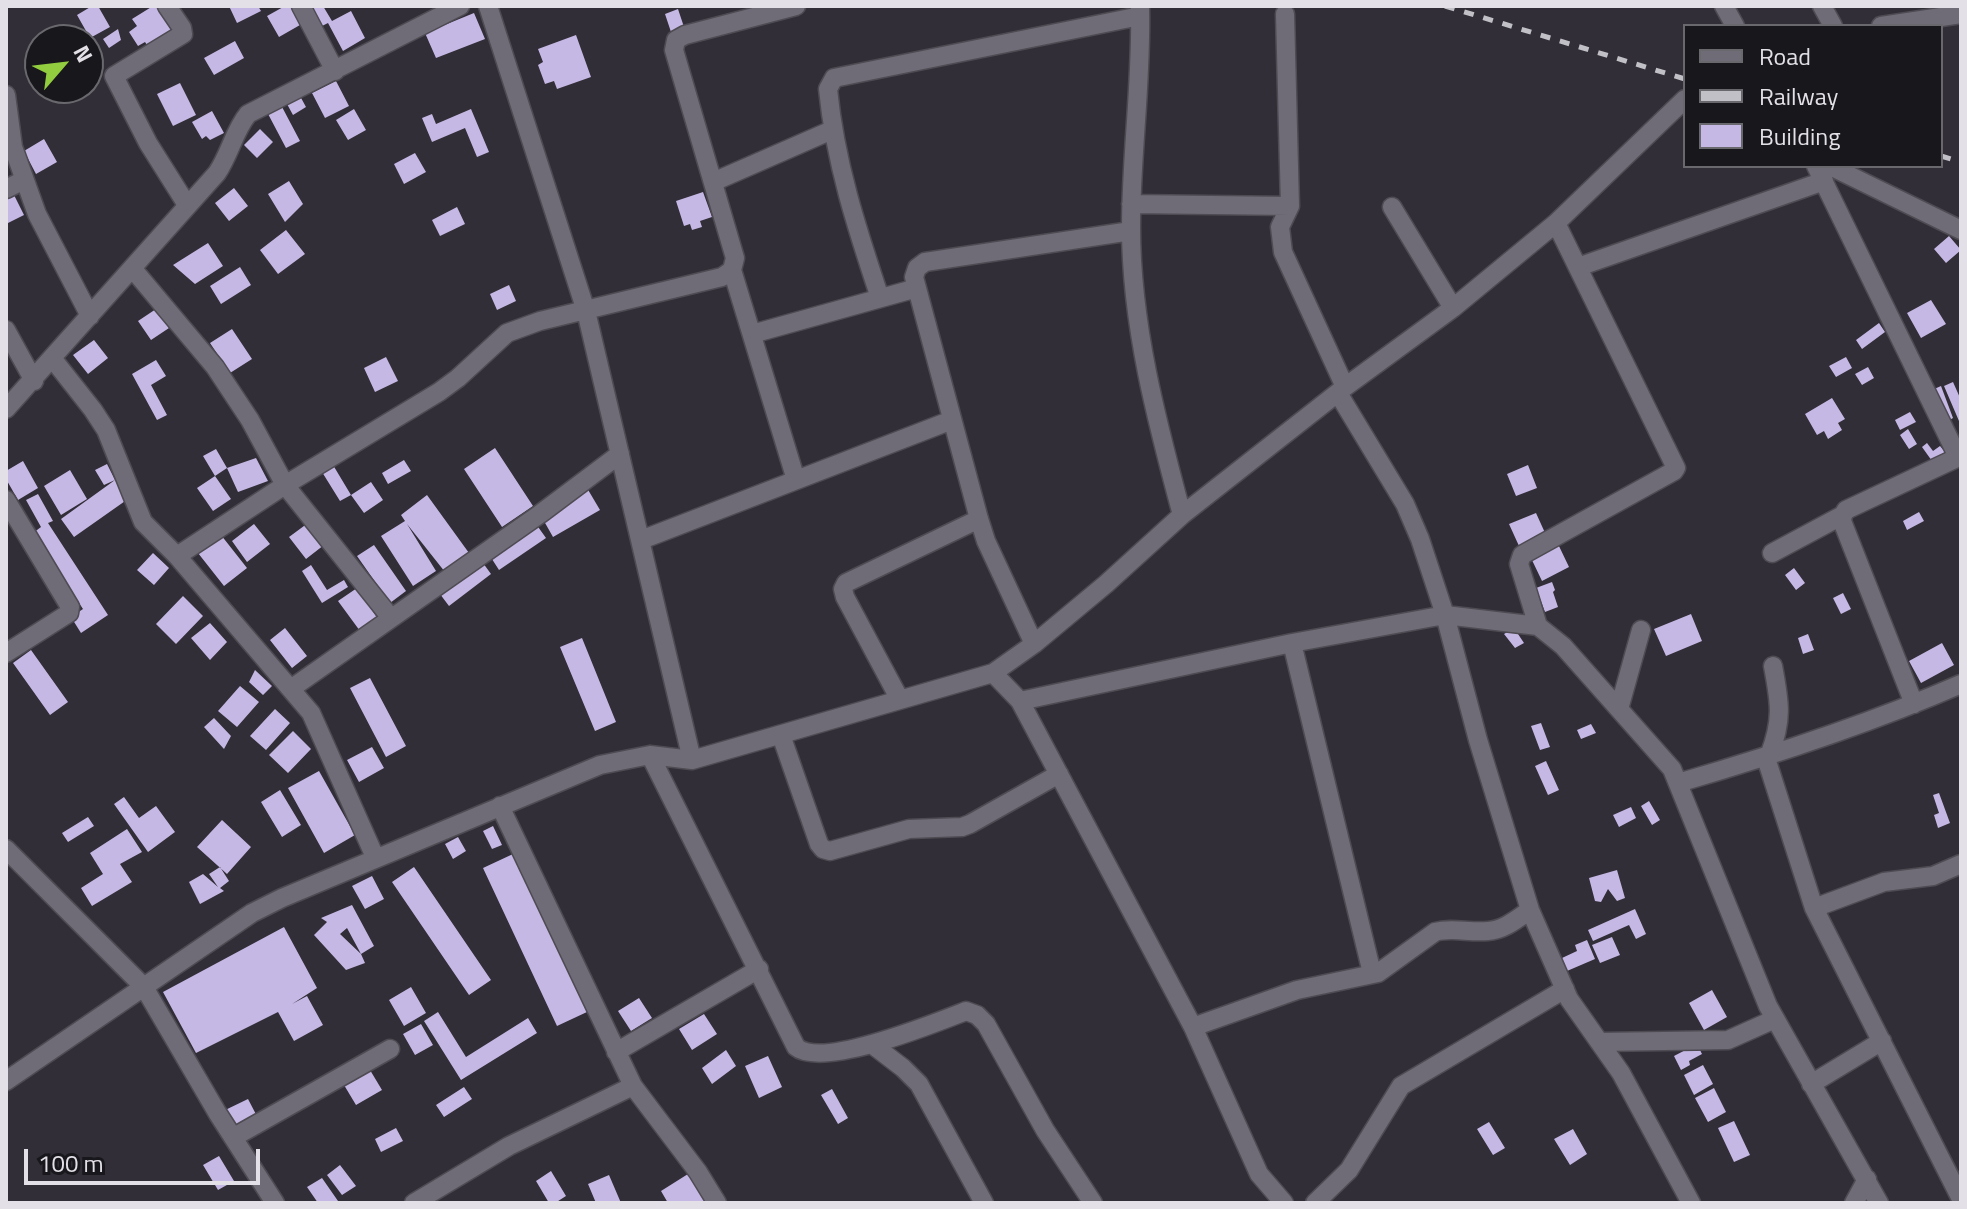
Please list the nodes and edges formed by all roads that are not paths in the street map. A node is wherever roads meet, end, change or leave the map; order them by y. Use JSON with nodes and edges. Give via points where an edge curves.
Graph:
{"nodes":[{"id":1,"x":167,"y":6,"type":"edge"},
{"id":2,"x":301,"y":6,"type":"edge"},
{"id":3,"x":460,"y":6,"type":"edge"},
{"id":4,"x":488,"y":6,"type":"edge"},
{"id":5,"x":796,"y":6,"type":"edge"},
{"id":6,"x":1724,"y":6,"type":"edge"},
{"id":7,"x":1822,"y":6,"type":"edge"},
{"id":8,"x":1140,"y":11,"type":"edge"},
{"id":9,"x":1285,"y":14,"type":"dead end"},
{"id":10,"x":1961,"y":14,"type":"edge"},
{"id":11,"x":1734,"y":24,"type":"edge"},
{"id":12,"x":1832,"y":24,"type":"edge"},
{"id":13,"x":1894,"y":24,"type":"edge"},
{"id":14,"x":335,"y":71,"type":"junction"},
{"id":15,"x":6,"y":95,"type":"edge"},
{"id":16,"x":1683,"y":103,"type":"edge"},
{"id":17,"x":832,"y":130,"type":"junction"},
{"id":18,"x":9,"y":149,"type":"edge"},
{"id":19,"x":1823,"y":171,"type":"edge"},
{"id":20,"x":24,"y":180,"type":"junction"},
{"id":21,"x":713,"y":182,"type":"junction"},
{"id":22,"x":6,"y":189,"type":"edge"},
{"id":23,"x":1131,"y":204,"type":"junction"},
{"id":24,"x":187,"y":205,"type":"junction"},
{"id":25,"x":1290,"y":206,"type":"junction"},
{"id":26,"x":1392,"y":207,"type":"dead end"},
{"id":27,"x":1556,"y":223,"type":"junction"},
{"id":28,"x":1961,"y":230,"type":"edge"},
{"id":29,"x":1131,"y":231,"type":"junction"},
{"id":30,"x":1578,"y":267,"type":"junction"},
{"id":31,"x":132,"y":268,"type":"junction"},
{"id":32,"x":732,"y":270,"type":"junction"},
{"id":33,"x":917,"y":288,"type":"junction"},
{"id":34,"x":880,"y":298,"type":"junction"},
{"id":35,"x":1453,"y":308,"type":"junction"},
{"id":36,"x":586,"y":311,"type":"junction"},
{"id":37,"x":90,"y":316,"type":"junction"},
{"id":38,"x":6,"y":330,"type":"edge"},
{"id":39,"x":752,"y":334,"type":"junction"},
{"id":40,"x":52,"y":358,"type":"junction"},
{"id":41,"x":34,"y":381,"type":"junction"},
{"id":42,"x":1341,"y":390,"type":"junction"},
{"id":43,"x":6,"y":409,"type":"edge"},
{"id":44,"x":952,"y":420,"type":"junction"},
{"id":45,"x":620,"y":454,"type":"junction"},
{"id":46,"x":1959,"y":456,"type":"edge"},
{"id":47,"x":796,"y":480,"type":"junction"},
{"id":48,"x":285,"y":485,"type":"junction"},
{"id":49,"x":6,"y":500,"type":"edge"},
{"id":50,"x":1182,"y":515,"type":"junction"},
{"id":51,"x":1843,"y":515,"type":"junction"},
{"id":52,"x":979,"y":519,"type":"junction"},
{"id":53,"x":641,"y":540,"type":"junction"},
{"id":54,"x":1772,"y":553,"type":"dead end"},
{"id":55,"x":177,"y":556,"type":"junction"},
{"id":56,"x":1445,"y":615,"type":"junction"},
{"id":57,"x":391,"y":618,"type":"junction"},
{"id":58,"x":1538,"y":626,"type":"junction"},
{"id":59,"x":1641,"y":630,"type":"dead end"},
{"id":60,"x":1292,"y":643,"type":"junction"},
{"id":61,"x":1034,"y":644,"type":"junction"},
{"id":62,"x":6,"y":653,"type":"edge"},
{"id":63,"x":1773,"y":666,"type":"dead end"},
{"id":64,"x":993,"y":673,"type":"junction"},
{"id":65,"x":1961,"y":684,"type":"edge"},
{"id":66,"x":292,"y":688,"type":"junction"},
{"id":67,"x":899,"y":698,"type":"junction"},
{"id":68,"x":1020,"y":701,"type":"junction"},
{"id":69,"x":1914,"y":704,"type":"junction"},
{"id":70,"x":1619,"y":709,"type":"junction"},
{"id":71,"x":781,"y":735,"type":"junction"},
{"id":72,"x":650,"y":755,"type":"junction"},
{"id":73,"x":1768,"y":757,"type":"junction"},
{"id":74,"x":692,"y":760,"type":"junction"},
{"id":75,"x":1059,"y":774,"type":"junction"},
{"id":76,"x":1678,"y":783,"type":"junction"},
{"id":77,"x":500,"y":806,"type":"junction"},
{"id":78,"x":6,"y":849,"type":"edge"},
{"id":79,"x":375,"y":857,"type":"junction"},
{"id":80,"x":1961,"y":864,"type":"edge"},
{"id":81,"x":1814,"y":908,"type":"junction"},
{"id":82,"x":1530,"y":910,"type":"junction"},
{"id":83,"x":759,"y":969,"type":"junction"},
{"id":84,"x":1374,"y":973,"type":"junction"},
{"id":85,"x":144,"y":987,"type":"junction"},
{"id":86,"x":1565,"y":989,"type":"junction"},
{"id":87,"x":1775,"y":1019,"type":"junction"},
{"id":88,"x":1193,"y":1027,"type":"junction"},
{"id":89,"x":1882,"y":1041,"type":"junction"},
{"id":90,"x":1600,"y":1042,"type":"junction"},
{"id":91,"x":873,"y":1045,"type":"junction"},
{"id":92,"x":390,"y":1049,"type":"dead end"},
{"id":93,"x":616,"y":1052,"type":"junction"},
{"id":94,"x":6,"y":1081,"type":"edge"},
{"id":95,"x":1811,"y":1084,"type":"junction"},
{"id":96,"x":633,"y":1086,"type":"junction"},
{"id":97,"x":234,"y":1137,"type":"junction"},
{"id":98,"x":1867,"y":1179,"type":"junction"},
{"id":99,"x":1960,"y":1194,"type":"edge"},
{"id":100,"x":272,"y":1202,"type":"edge"},
{"id":101,"x":978,"y":1202,"type":"edge"},
{"id":102,"x":414,"y":1203,"type":"edge"},
{"id":103,"x":717,"y":1203,"type":"edge"},
{"id":104,"x":1093,"y":1203,"type":"edge"},
{"id":105,"x":1284,"y":1203,"type":"edge"},
{"id":106,"x":1315,"y":1203,"type":"edge"},
{"id":107,"x":1691,"y":1203,"type":"edge"},
{"id":108,"x":1854,"y":1203,"type":"edge"},
{"id":109,"x":1879,"y":1203,"type":"edge"}],
"edges":[{"from":1,"to":24,"type":"street","via":[[183,34],[114,76]]},
{"from":2,"to":14,"type":"street"},
{"from":3,"to":14,"type":"street"},
{"from":4,"to":36,"type":"street"},
{"from":5,"to":21,"type":"street","via":[[676,40],[674,50]]},
{"from":6,"to":11,"type":"street"},
{"from":7,"to":12,"type":"street"},
{"from":8,"to":17,"type":"street","via":[[834,78],[828,89]]},
{"from":8,"to":23,"type":"street"},
{"from":9,"to":25,"type":"street"},
{"from":10,"to":13,"type":"street"},
{"from":14,"to":24,"type":"street","via":[[248,114],[227,158]]},
{"from":15,"to":18,"type":"street"},
{"from":16,"to":27,"type":"street"},
{"from":17,"to":21,"type":"street"},
{"from":17,"to":34,"type":"street","via":[[850,209]]},
{"from":18,"to":20,"type":"street"},
{"from":19,"to":28,"type":"street"},
{"from":19,"to":30,"type":"street"},
{"from":19,"to":46,"type":"street"},
{"from":20,"to":22,"type":"street"},
{"from":20,"to":37,"type":"street"},
{"from":21,"to":32,"type":"street","via":[[735,258]]},
{"from":23,"to":25,"type":"street"},
{"from":23,"to":29,"type":"street"},
{"from":24,"to":31,"type":"street"},
{"from":25,"to":42,"type":"street","via":[[1280,227],[1283,252]]},
{"from":26,"to":35,"type":"street"},
{"from":27,"to":30,"type":"street"},
{"from":27,"to":35,"type":"street"},
{"from":29,"to":33,"type":"street","via":[[925,262],[914,277]]},
{"from":29,"to":50,"type":"street","via":[[1141,340]]},
{"from":30,"to":58,"type":"street","via":[[1676,468],[1522,555],[1519,564]]},
{"from":31,"to":37,"type":"street"},
{"from":31,"to":48,"type":"street","via":[[215,367]]},
{"from":32,"to":36,"type":"street","via":[[722,277]]},
{"from":32,"to":39,"type":"street"},
{"from":33,"to":34,"type":"street"},
{"from":33,"to":44,"type":"street"},
{"from":34,"to":39,"type":"street"},
{"from":35,"to":42,"type":"street"},
{"from":36,"to":45,"type":"street"},
{"from":36,"to":48,"type":"street","via":[[507,333],[439,392]]},
{"from":37,"to":40,"type":"street"},
{"from":38,"to":41,"type":"street"},
{"from":39,"to":47,"type":"street"},
{"from":40,"to":41,"type":"street"},
{"from":40,"to":55,"type":"street","via":[[106,430],[143,522]]},
{"from":41,"to":43,"type":"street"},
{"from":42,"to":50,"type":"street"},
{"from":42,"to":56,"type":"street","via":[[1405,504]]},
{"from":44,"to":47,"type":"street"},
{"from":44,"to":52,"type":"street"},
{"from":45,"to":53,"type":"street"},
{"from":45,"to":57,"type":"street"},
{"from":46,"to":51,"type":"street"},
{"from":47,"to":53,"type":"street"},
{"from":48,"to":55,"type":"street"},
{"from":48,"to":57,"type":"street"},
{"from":49,"to":62,"type":"street","via":[[70,607],[69,613]]},
{"from":50,"to":61,"type":"street"},
{"from":51,"to":54,"type":"street"},
{"from":51,"to":69,"type":"street"},
{"from":52,"to":61,"type":"street"},
{"from":52,"to":67,"type":"street","via":[[843,589]]},
{"from":53,"to":74,"type":"street"},
{"from":55,"to":66,"type":"street"},
{"from":56,"to":58,"type":"street"},
{"from":56,"to":60,"type":"street"},
{"from":56,"to":82,"type":"street"},
{"from":57,"to":66,"type":"street"},
{"from":58,"to":70,"type":"street"},
{"from":59,"to":70,"type":"street"},
{"from":60,"to":68,"type":"street"},
{"from":60,"to":84,"type":"street"},
{"from":61,"to":64,"type":"street"},
{"from":63,"to":73,"type":"street","via":[[1779,730]]},
{"from":64,"to":67,"type":"street"},
{"from":64,"to":68,"type":"street"},
{"from":65,"to":69,"type":"street"},
{"from":66,"to":79,"type":"street","via":[[311,713]]},
{"from":67,"to":71,"type":"street"},
{"from":68,"to":75,"type":"street"},
{"from":69,"to":73,"type":"street"},
{"from":70,"to":76,"type":"street","via":[[1660,753]]},
{"from":71,"to":74,"type":"street"},
{"from":71,"to":75,"type":"street","via":[[819,844],[830,851],[909,829],[962,827]]},
{"from":72,"to":74,"type":"street"},
{"from":72,"to":77,"type":"street","via":[[600,765]]},
{"from":72,"to":83,"type":"street"},
{"from":73,"to":76,"type":"street"},
{"from":73,"to":81,"type":"street"},
{"from":75,"to":88,"type":"street"},
{"from":76,"to":87,"type":"street"},
{"from":77,"to":79,"type":"street"},
{"from":77,"to":93,"type":"street"},
{"from":78,"to":85,"type":"street"},
{"from":79,"to":85,"type":"street","via":[[252,913]]},
{"from":80,"to":81,"type":"street","via":[[1933,876],[1884,882]]},
{"from":81,"to":89,"type":"street"},
{"from":82,"to":84,"type":"street","via":[[1490,931],[1442,929]]},
{"from":82,"to":86,"type":"street"},
{"from":83,"to":91,"type":"street","via":[[803,1053]]},
{"from":83,"to":93,"type":"street"},
{"from":84,"to":88,"type":"street","via":[[1286,993]]},
{"from":85,"to":94,"type":"street"},
{"from":85,"to":97,"type":"street"},
{"from":86,"to":90,"type":"street"},
{"from":86,"to":106,"type":"street","via":[[1401,1086],[1349,1170]]},
{"from":87,"to":90,"type":"street","via":[[1728,1040]]},
{"from":87,"to":95,"type":"street"},
{"from":88,"to":105,"type":"street","via":[[1259,1174]]},
{"from":89,"to":95,"type":"street"},
{"from":89,"to":99,"type":"street"},
{"from":90,"to":107,"type":"street"},
{"from":91,"to":101,"type":"street","via":[[919,1084]]},
{"from":91,"to":104,"type":"street","via":[[966,1011],[977,1015]]},
{"from":92,"to":97,"type":"street"},
{"from":93,"to":96,"type":"street"},
{"from":95,"to":98,"type":"street"},
{"from":96,"to":102,"type":"street","via":[[509,1146]]},
{"from":96,"to":103,"type":"street"},
{"from":97,"to":100,"type":"street"},
{"from":98,"to":108,"type":"street"},
{"from":98,"to":109,"type":"street"}]}
